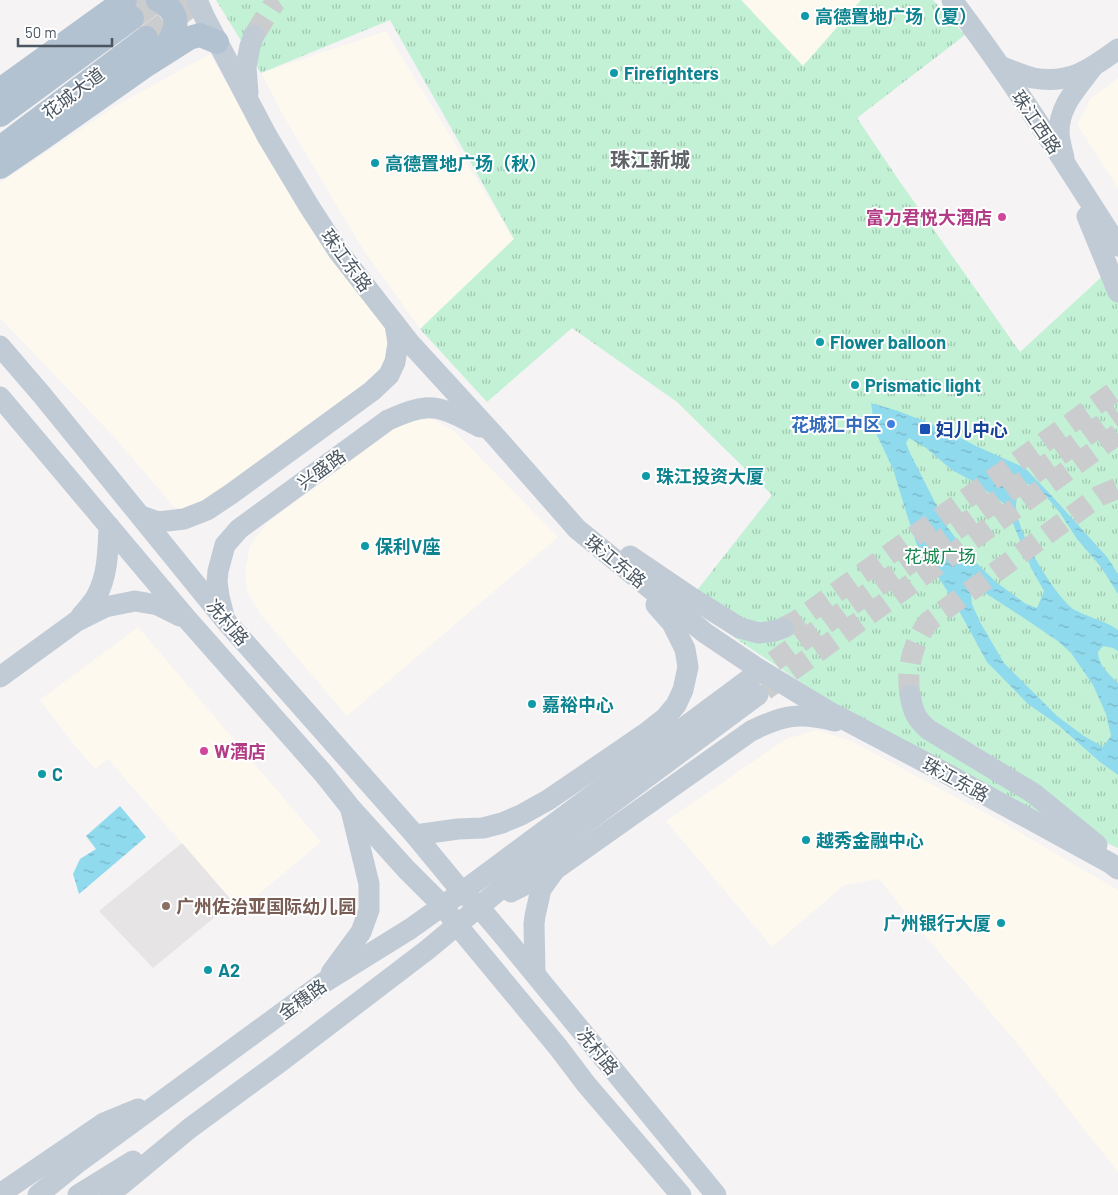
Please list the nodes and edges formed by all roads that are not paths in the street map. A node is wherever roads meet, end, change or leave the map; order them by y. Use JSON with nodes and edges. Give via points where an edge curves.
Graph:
{"nodes":[{"id":1,"x":158,"y":0,"type":"edge"},
{"id":2,"x":197,"y":0,"type":"edge"},
{"id":3,"x":952,"y":0,"type":"edge"},
{"id":4,"x":127,"y":5,"type":"edge"},
{"id":5,"x":254,"y":35,"type":"tunnel mouth"},
{"id":6,"x":217,"y":42,"type":"junction"},
{"id":7,"x":154,"y":47,"type":"junction"},
{"id":8,"x":1118,"y":49,"type":"edge"},
{"id":9,"x":1000,"y":66,"type":"junction"},
{"id":10,"x":1092,"y":68,"type":"junction"},
{"id":11,"x":0,"y":90,"type":"edge"},
{"id":12,"x":249,"y":102,"type":"junction"},
{"id":13,"x":0,"y":115,"type":"edge"},
{"id":14,"x":0,"y":148,"type":"edge"},
{"id":15,"x":1065,"y":162,"type":"junction"},
{"id":16,"x":0,"y":167,"type":"edge"},
{"id":17,"x":1099,"y":216,"type":"junction"},
{"id":18,"x":1118,"y":242,"type":"edge"},
{"id":19,"x":1118,"y":246,"type":"edge"},
{"id":20,"x":1118,"y":292,"type":"edge"},
{"id":21,"x":395,"y":324,"type":"junction"},
{"id":22,"x":0,"y":346,"type":"edge"},
{"id":23,"x":0,"y":397,"type":"edge"},
{"id":24,"x":496,"y":436,"type":"junction"},
{"id":25,"x":534,"y":480,"type":"junction"},
{"id":26,"x":141,"y":516,"type":"junction"},
{"id":27,"x":109,"y":526,"type":"junction"},
{"id":28,"x":626,"y":568,"type":"junction"},
{"id":29,"x":224,"y":619,"type":"junction"},
{"id":30,"x":187,"y":620,"type":"junction"},
{"id":31,"x":77,"y":621,"type":"junction"},
{"id":32,"x":783,"y":628,"type":"tunnel mouth"},
{"id":33,"x":0,"y":677,"type":"edge"},
{"id":34,"x":910,"y":696,"type":"tunnel mouth"},
{"id":35,"x":858,"y":727,"type":"junction"},
{"id":36,"x":350,"y":807,"type":"junction"},
{"id":37,"x":416,"y":836,"type":"junction"},
{"id":38,"x":1118,"y":864,"type":"edge"},
{"id":39,"x":556,"y":869,"type":"junction"},
{"id":40,"x":1118,"y":869,"type":"edge"},
{"id":41,"x":462,"y":892,"type":"junction"},
{"id":42,"x":443,"y":906,"type":"junction"},
{"id":43,"x":479,"y":907,"type":"junction"},
{"id":44,"x":457,"y":925,"type":"junction"},
{"id":45,"x":535,"y":973,"type":"junction"},
{"id":46,"x":323,"y":983,"type":"junction"},
{"id":47,"x":166,"y":1098,"type":"junction"},
{"id":48,"x":190,"y":1128,"type":"junction"},
{"id":49,"x":1,"y":1192,"type":"edge"},
{"id":50,"x":38,"y":1195,"type":"edge"},
{"id":51,"x":78,"y":1195,"type":"edge"},
{"id":52,"x":109,"y":1195,"type":"edge"},
{"id":53,"x":681,"y":1195,"type":"edge"},
{"id":54,"x":716,"y":1195,"type":"edge"}],
"edges":[{"from":1,"to":7,"type":"main road","via":[[172,11],[176,25],[170,40]]},
{"from":2,"to":6,"type":"main road","name":"珠江东路"},
{"from":3,"to":9,"type":"main road","name":"珠江西路"},
{"from":4,"to":11,"type":"main road"},
{"from":4,"to":13,"type":"main road","name":"花城大道"},
{"from":5,"to":12,"type":"main road","name":"珠江东路","via":[[246,67]]},
{"from":6,"to":7,"type":"main road","via":[[195,35],[182,42]]},
{"from":6,"to":12,"type":"main road","name":"珠江东路"},
{"from":7,"to":14,"type":"main road","name":"花城大道"},
{"from":7,"to":16,"type":"main road","via":[[44,138]]},
{"from":8,"to":10,"type":"main road"},
{"from":9,"to":10,"type":"main road","via":[[1032,78],[1046,79],[1073,76]]},
{"from":9,"to":15,"type":"main road","name":"珠江西路"},
{"from":10,"to":15,"type":"main road","via":[[1060,118]]},
{"from":12,"to":21,"type":"main road","name":"珠江东路","via":[[327,235]]},
{"from":15,"to":17,"type":"main road","name":"珠江西路"},
{"from":15,"to":20,"type":"main road"},
{"from":17,"to":18,"type":"main road"},
{"from":17,"to":19,"type":"main road","name":"珠江西路"},
{"from":21,"to":24,"type":"main road","name":"珠江东路"},
{"from":21,"to":26,"type":"main road","name":"兴盛路","via":[[398,344],[395,362],[389,375],[372,391],[207,510],[184,519],[158,522]]},
{"from":22,"to":26,"type":"main road","name":"冼村路"},
{"from":23,"to":27,"type":"main road","name":"冼村路"},
{"from":24,"to":25,"type":"main road","name":"珠江东路"},
{"from":24,"to":29,"type":"main road","name":"兴盛路","via":[[445,410],[427,407],[388,420],[240,529],[225,545],[217,582]]},
{"from":25,"to":28,"type":"main road","name":"珠江东路","via":[[577,529]]},
{"from":25,"to":32,"type":"main road","via":[[569,513],[730,623],[759,633]]},
{"from":26,"to":29,"type":"main road","name":"冼村路"},
{"from":27,"to":30,"type":"main road","name":"冼村路"},
{"from":27,"to":31,"type":"main road","via":[[102,583]]},
{"from":28,"to":35,"type":"main road","name":"珠江东路","via":[[728,649]]},
{"from":28,"to":37,"type":"main road","via":[[672,623],[685,649],[688,667],[676,705],[646,733],[521,815],[483,828]]},
{"from":29,"to":37,"type":"main road","name":"冼村路"},
{"from":30,"to":31,"type":"main road","via":[[158,605],[136,601],[105,607]]},
{"from":30,"to":36,"type":"main road","name":"冼村路"},
{"from":31,"to":33,"type":"main road"},
{"from":34,"to":38,"type":"main road","via":[[914,714],[929,730],[1033,793]]},
{"from":35,"to":39,"type":"main road","via":[[800,715],[768,722],[732,743]]},
{"from":35,"to":40,"type":"main road","name":"珠江东路"},
{"from":36,"to":42,"type":"main road","name":"冼村路"},
{"from":36,"to":46,"type":"main road","via":[[369,884],[369,910],[361,932]]},
{"from":37,"to":41,"type":"main road","name":"冼村路"},
{"from":39,"to":43,"type":"main road"},
{"from":39,"to":45,"type":"main road","via":[[540,889],[534,924]]},
{"from":41,"to":42,"type":"main road","name":"金穗路"},
{"from":41,"to":43,"type":"main road","name":"冼村路"},
{"from":41,"to":43,"type":"main road","name":"金穗路","via":[[753,687]]},
{"from":42,"to":44,"type":"main road","name":"冼村路"},
{"from":42,"to":46,"type":"main road","name":"金穗路"},
{"from":43,"to":44,"type":"main road","name":"金穗路"},
{"from":43,"to":45,"type":"main road","name":"冼村路"},
{"from":44,"to":48,"type":"main road","name":"金穗路"},
{"from":44,"to":53,"type":"main road","name":"冼村路"},
{"from":45,"to":54,"type":"main road","name":"冼村路"},
{"from":46,"to":47,"type":"main road","name":"金穗路"},
{"from":47,"to":49,"type":"main road","via":[[104,1123]]},
{"from":47,"to":50,"type":"main road"},
{"from":48,"to":51,"type":"main road"},
{"from":48,"to":52,"type":"main road"}]}
